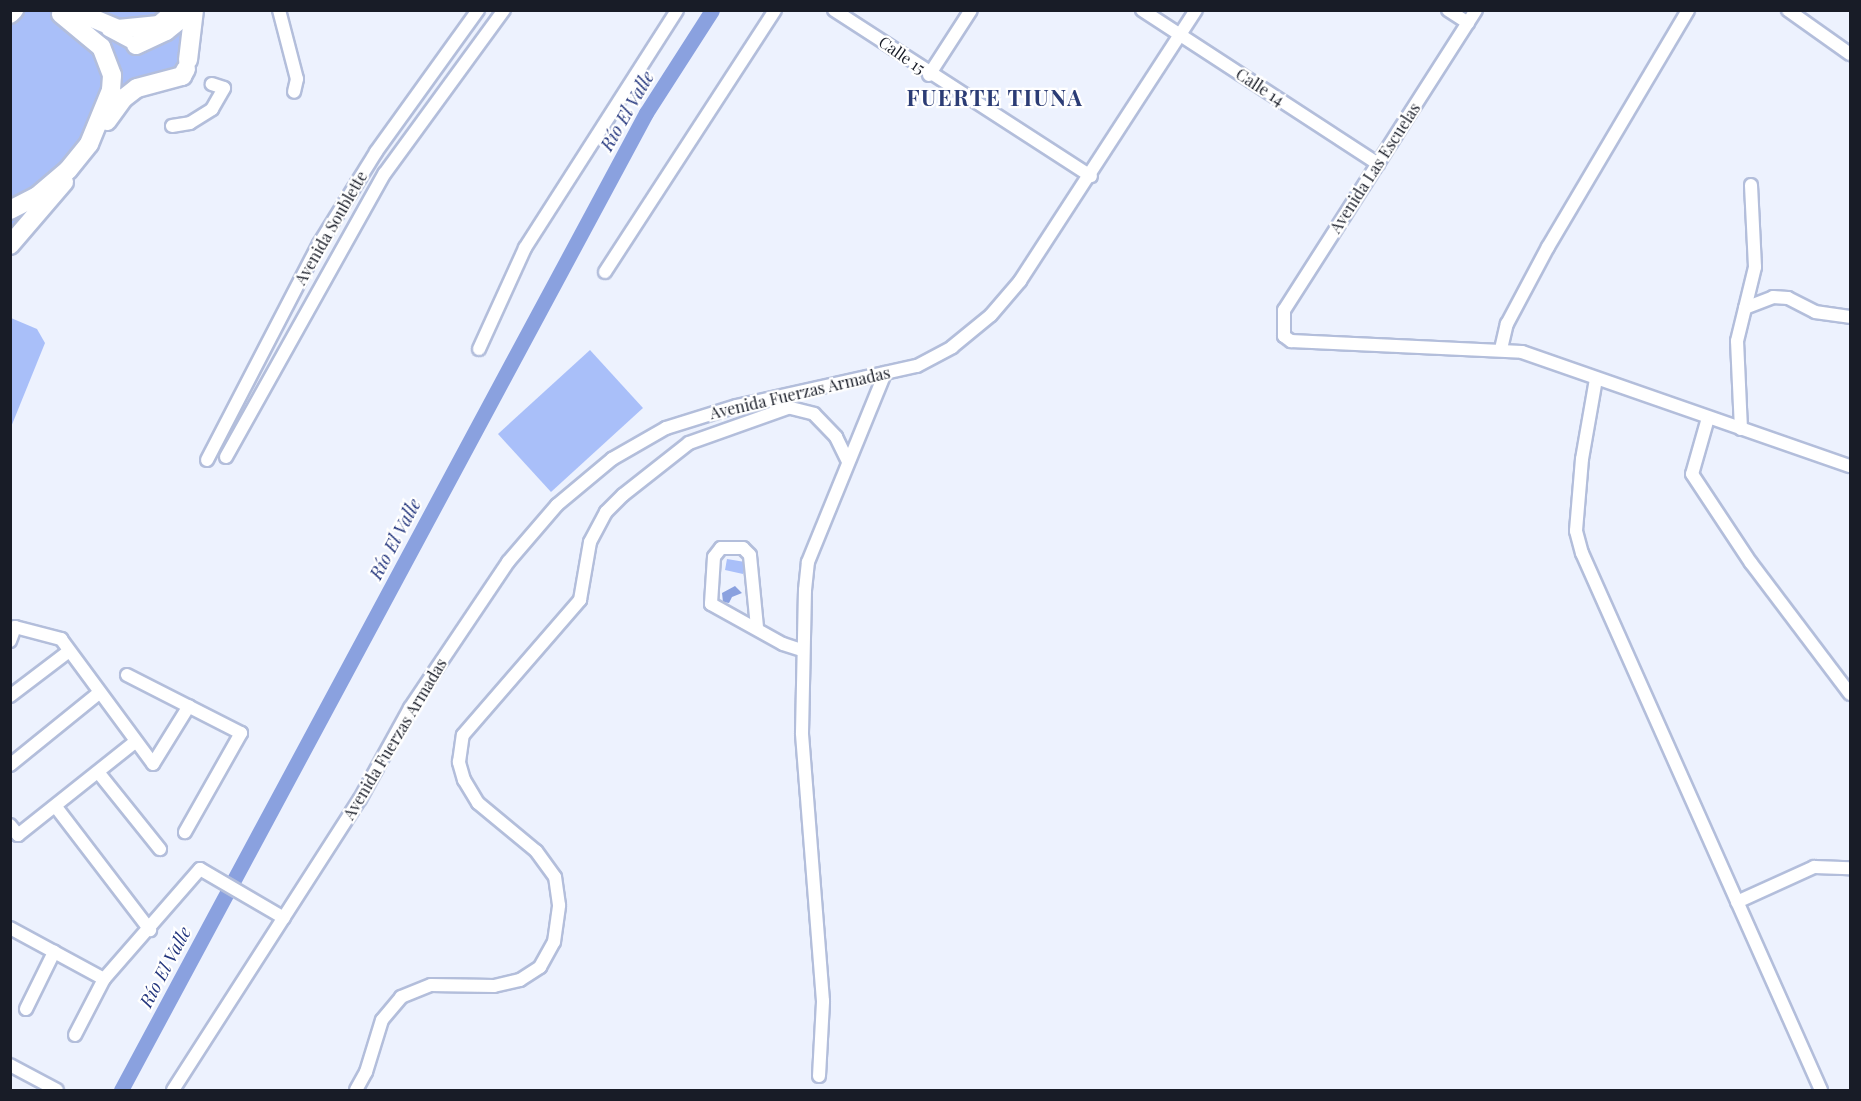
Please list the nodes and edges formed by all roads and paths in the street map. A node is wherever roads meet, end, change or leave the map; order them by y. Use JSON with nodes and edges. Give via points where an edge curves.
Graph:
{"nodes":[{"id":1,"x":14,"y":10,"type":"edge"},
{"id":2,"x":176,"y":10,"type":"edge"},
{"id":3,"x":193,"y":10,"type":"edge"},
{"id":4,"x":279,"y":10,"type":"edge"},
{"id":5,"x":478,"y":10,"type":"edge"},
{"id":6,"x":504,"y":10,"type":"edge"},
{"id":7,"x":677,"y":10,"type":"edge"},
{"id":8,"x":775,"y":10,"type":"edge"},
{"id":9,"x":834,"y":10,"type":"edge"},
{"id":10,"x":971,"y":10,"type":"edge"},
{"id":11,"x":1142,"y":10,"type":"edge"},
{"id":12,"x":1197,"y":10,"type":"edge"},
{"id":13,"x":1448,"y":10,"type":"edge"},
{"id":14,"x":1476,"y":10,"type":"edge"},
{"id":15,"x":1688,"y":10,"type":"edge"},
{"id":16,"x":1788,"y":10,"type":"edge"},
{"id":17,"x":68,"y":12,"type":"edge"},
{"id":18,"x":10,"y":14,"type":"edge"},
{"id":19,"x":1468,"y":23,"type":"junction"},
{"id":20,"x":1180,"y":36,"type":"junction"},
{"id":21,"x":136,"y":45,"type":"joint"},
{"id":22,"x":1851,"y":54,"type":"edge"},
{"id":23,"x":930,"y":75,"type":"junction"},
{"id":24,"x":212,"y":84,"type":"dead end"},
{"id":25,"x":294,"y":92,"type":"dead end"},
{"id":26,"x":172,"y":126,"type":"dead end"},
{"id":27,"x":1378,"y":164,"type":"junction"},
{"id":28,"x":1091,"y":176,"type":"junction"},
{"id":29,"x":1751,"y":185,"type":"dead end"},
{"id":30,"x":10,"y":210,"type":"edge"},
{"id":31,"x":10,"y":245,"type":"edge"},
{"id":32,"x":605,"y":272,"type":"dead end"},
{"id":33,"x":1745,"y":308,"type":"junction"},
{"id":34,"x":1851,"y":317,"type":"edge"},
{"id":35,"x":479,"y":349,"type":"dead end"},
{"id":36,"x":1501,"y":349,"type":"junction"},
{"id":37,"x":885,"y":373,"type":"junction"},
{"id":38,"x":1596,"y":379,"type":"junction"},
{"id":39,"x":761,"y":400,"type":"junction"},
{"id":40,"x":788,"y":408,"type":"junction"},
{"id":41,"x":1708,"y":418,"type":"junction"},
{"id":42,"x":1741,"y":429,"type":"junction"},
{"id":43,"x":226,"y":458,"type":"dead end"},
{"id":44,"x":207,"y":460,"type":"dead end"},
{"id":45,"x":848,"y":462,"type":"junction"},
{"id":46,"x":1851,"y":466,"type":"edge"},
{"id":47,"x":757,"y":627,"type":"junction"},
{"id":48,"x":10,"y":641,"type":"edge"},
{"id":49,"x":801,"y":650,"type":"junction"},
{"id":50,"x":69,"y":651,"type":"junction"},
{"id":51,"x":128,"y":675,"type":"dead end"},
{"id":52,"x":99,"y":693,"type":"junction"},
{"id":53,"x":1851,"y":694,"type":"edge"},
{"id":54,"x":10,"y":696,"type":"edge"},
{"id":55,"x":189,"y":706,"type":"junction"},
{"id":56,"x":135,"y":742,"type":"junction"},
{"id":57,"x":10,"y":765,"type":"edge"},
{"id":58,"x":99,"y":772,"type":"junction"},
{"id":59,"x":56,"y":807,"type":"junction"},
{"id":60,"x":10,"y":825,"type":"edge"},
{"id":61,"x":184,"y":832,"type":"dead end"},
{"id":62,"x":160,"y":849,"type":"dead end"},
{"id":63,"x":1851,"y":868,"type":"edge"},
{"id":64,"x":1737,"y":902,"type":"junction"},
{"id":65,"x":284,"y":918,"type":"junction"},
{"id":66,"x":10,"y":928,"type":"edge"},
{"id":67,"x":150,"y":930,"type":"junction"},
{"id":68,"x":54,"y":952,"type":"junction"},
{"id":69,"x":104,"y":979,"type":"junction"},
{"id":70,"x":26,"y":1009,"type":"dead end"},
{"id":71,"x":75,"y":1035,"type":"dead end"},
{"id":72,"x":10,"y":1065,"type":"edge"},
{"id":73,"x":819,"y":1076,"type":"dead end"},
{"id":74,"x":57,"y":1090,"type":"edge"},
{"id":75,"x":173,"y":1090,"type":"edge"},
{"id":76,"x":356,"y":1090,"type":"edge"},
{"id":77,"x":1821,"y":1090,"type":"edge"}],
"edges":[{"from":1,"to":18,"type":"highway"},
{"from":2,"to":17,"type":"highway","via":[[159,25],[132,29],[108,26]]},
{"from":3,"to":21,"type":"highway","via":[[166,31]]},
{"from":3,"to":31,"type":"highway","via":[[186,68],[146,84],[124,98],[56,194]]},
{"from":4,"to":25,"type":"street","via":[[297,79]]},
{"from":5,"to":44,"type":"street","name":"Avenida Soublette","via":[[376,152],[319,244]]},
{"from":6,"to":43,"type":"street","via":[[385,173]]},
{"from":7,"to":35,"type":"street","via":[[525,248]]},
{"from":8,"to":32,"type":"street"},
{"from":9,"to":23,"type":"street","name":"Calle 15"},
{"from":10,"to":23,"type":"street"},
{"from":11,"to":20,"type":"street","name":"Calle 14"},
{"from":12,"to":20,"type":"street","name":"Avenida Fuerzas Armadas"},
{"from":13,"to":19,"type":"street"},
{"from":14,"to":19,"type":"street","name":"Avenida Las Escuelas"},
{"from":15,"to":36,"type":"street","via":[[1548,247],[1507,324]]},
{"from":16,"to":22,"type":"street"},
{"from":17,"to":21,"type":"street"},
{"from":17,"to":30,"type":"highway","via":[[101,46],[112,75],[111,90],[89,144],[68,170],[36,197]]},
{"from":19,"to":27,"type":"street","name":"Avenida Las Escuelas"},
{"from":20,"to":27,"type":"street","name":"Calle 14"},
{"from":20,"to":28,"type":"street","name":"Avenida Fuerzas Armadas"},
{"from":23,"to":28,"type":"street","name":"Calle 15"},
{"from":24,"to":26,"type":"street","via":[[224,88],[212,109],[190,123]]},
{"from":27,"to":36,"type":"street","name":"Avenida Las Escuelas","via":[[1284,310],[1282,328],[1291,341]]},
{"from":28,"to":37,"type":"street","name":"Avenida Fuerzas Armadas","via":[[1020,281],[991,315],[943,352],[917,366]]},
{"from":29,"to":33,"type":"street","via":[[1755,267]]},
{"from":33,"to":34,"type":"street","via":[[1773,297],[1788,298],[1824,315]]},
{"from":33,"to":42,"type":"street","via":[[1737,341]]},
{"from":36,"to":38,"type":"street","via":[[1539,356]]},
{"from":37,"to":39,"type":"street","name":"Avenida Fuerzas Armadas"},
{"from":37,"to":45,"type":"street"},
{"from":38,"to":41,"type":"street"},
{"from":38,"to":64,"type":"street","via":[[1582,459],[1576,531],[1582,553]]},
{"from":39,"to":40,"type":"street"},
{"from":39,"to":65,"type":"street","name":"Avenida Fuerzas Armadas","via":[[666,428],[612,459],[557,505],[508,562],[410,708],[360,799]]},
{"from":40,"to":45,"type":"street","via":[[814,414],[836,437]]},
{"from":40,"to":76,"type":"street","via":[[689,443],[606,512],[590,542],[580,600],[463,735],[459,762],[464,780],[478,803],[536,851],[555,878],[560,905],[554,942],[540,967],[520,980],[494,986],[431,985],[401,997],[382,1020],[366,1072]]},
{"from":41,"to":42,"type":"street"},
{"from":41,"to":53,"type":"street","via":[[1692,474],[1751,563]]},
{"from":42,"to":46,"type":"street"},
{"from":45,"to":49,"type":"street","via":[[808,562]]},
{"from":47,"to":47,"type":"street","via":[[711,603],[714,557],[721,548],[743,548],[750,555]]},
{"from":47,"to":49,"type":"street","via":[[783,644]]},
{"from":48,"to":50,"type":"street","via":[[15,627],[61,639]]},
{"from":49,"to":73,"type":"street","via":[[802,733],[823,1001]]},
{"from":50,"to":52,"type":"street"},
{"from":50,"to":54,"type":"street"},
{"from":51,"to":55,"type":"street"},
{"from":52,"to":56,"type":"street"},
{"from":52,"to":57,"type":"street"},
{"from":55,"to":56,"type":"street","via":[[153,764]]},
{"from":55,"to":61,"type":"street","via":[[241,733]]},
{"from":56,"to":58,"type":"street"},
{"from":58,"to":59,"type":"street"},
{"from":58,"to":62,"type":"street"},
{"from":59,"to":60,"type":"street","via":[[18,835]]},
{"from":59,"to":67,"type":"street"},
{"from":63,"to":64,"type":"street","via":[[1814,867]]},
{"from":64,"to":77,"type":"street"},
{"from":65,"to":67,"type":"street","via":[[200,869]]},
{"from":65,"to":75,"type":"street","name":"Avenida Fuerzas Armadas"},
{"from":66,"to":68,"type":"street"},
{"from":67,"to":69,"type":"street"},
{"from":68,"to":69,"type":"street"},
{"from":68,"to":70,"type":"street"},
{"from":69,"to":71,"type":"street"},
{"from":72,"to":74,"type":"street"}]}
